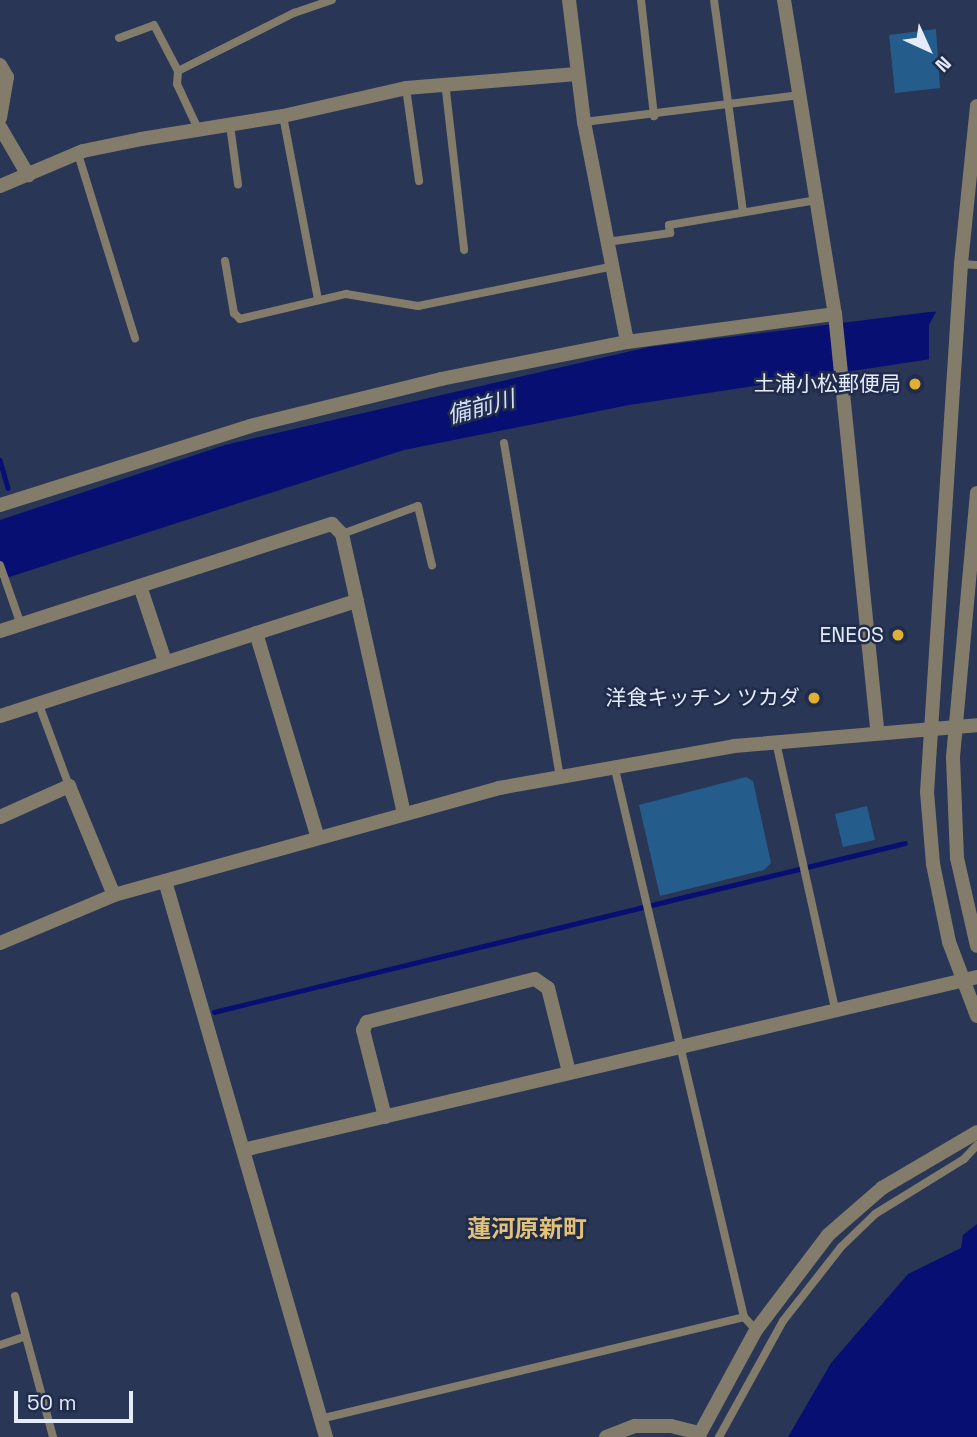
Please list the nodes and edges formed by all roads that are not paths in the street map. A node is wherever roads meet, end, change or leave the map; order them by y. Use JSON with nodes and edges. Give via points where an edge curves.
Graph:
{"nodes":[{"id":1,"x":332,"y":0,"type":"edge"},
{"id":2,"x":569,"y":0,"type":"edge"},
{"id":3,"x":641,"y":0,"type":"edge"},
{"id":4,"x":714,"y":0,"type":"edge"},
{"id":5,"x":783,"y":0,"type":"edge"},
{"id":6,"x":119,"y":38,"type":"dead end"},
{"id":7,"x":0,"y":65,"type":"edge"},
{"id":8,"x":178,"y":71,"type":"junction"},
{"id":9,"x":576,"y":74,"type":"junction"},
{"id":10,"x":445,"y":82,"type":"junction"},
{"id":11,"x":406,"y":88,"type":"junction"},
{"id":12,"x":800,"y":95,"type":"junction"},
{"id":13,"x":728,"y":104,"type":"junction"},
{"id":14,"x":977,"y":106,"type":"edge"},
{"id":15,"x":283,"y":116,"type":"junction"},
{"id":16,"x":654,"y":116,"type":"junction"},
{"id":17,"x":0,"y":118,"type":"edge"},
{"id":18,"x":976,"y":120,"type":"edge"},
{"id":19,"x":584,"y":122,"type":"junction"},
{"id":20,"x":230,"y":125,"type":"junction"},
{"id":21,"x":0,"y":127,"type":"edge"},
{"id":22,"x":200,"y":131,"type":"junction"},
{"id":23,"x":78,"y":153,"type":"junction"},
{"id":24,"x":29,"y":175,"type":"junction"},
{"id":25,"x":419,"y":181,"type":"dead end"},
{"id":26,"x":238,"y":184,"type":"dead end"},
{"id":27,"x":0,"y":186,"type":"edge"},
{"id":28,"x":817,"y":200,"type":"junction"},
{"id":29,"x":743,"y":212,"type":"junction"},
{"id":30,"x":607,"y":242,"type":"junction"},
{"id":31,"x":464,"y":250,"type":"dead end"},
{"id":32,"x":225,"y":261,"type":"dead end"},
{"id":33,"x":961,"y":264,"type":"junction"},
{"id":34,"x":977,"y":265,"type":"edge"},
{"id":35,"x":610,"y":267,"type":"junction"},
{"id":36,"x":318,"y":300,"type":"junction"},
{"id":37,"x":835,"y":317,"type":"junction"},
{"id":38,"x":135,"y":338,"type":"dead end"},
{"id":39,"x":627,"y":342,"type":"junction"},
{"id":40,"x":504,"y":443,"type":"dead end"},
{"id":41,"x":977,"y":493,"type":"edge"},
{"id":42,"x":0,"y":505,"type":"edge"},
{"id":43,"x":342,"y":534,"type":"junction"},
{"id":44,"x":0,"y":565,"type":"edge"},
{"id":45,"x":432,"y":565,"type":"dead end"},
{"id":46,"x":140,"y":586,"type":"junction"},
{"id":47,"x":357,"y":601,"type":"junction"},
{"id":48,"x":21,"y":625,"type":"junction"},
{"id":49,"x":0,"y":631,"type":"edge"},
{"id":50,"x":256,"y":633,"type":"junction"},
{"id":51,"x":165,"y":661,"type":"junction"},
{"id":52,"x":38,"y":702,"type":"junction"},
{"id":53,"x":0,"y":716,"type":"edge"},
{"id":54,"x":977,"y":725,"type":"edge"},
{"id":55,"x":954,"y":728,"type":"junction"},
{"id":56,"x":877,"y":731,"type":"junction"},
{"id":57,"x":928,"y":731,"type":"junction"},
{"id":58,"x":776,"y":742,"type":"junction"},
{"id":59,"x":614,"y":765,"type":"junction"},
{"id":60,"x":559,"y":776,"type":"junction"},
{"id":61,"x":69,"y":786,"type":"junction"},
{"id":62,"x":404,"y":814,"type":"junction"},
{"id":63,"x":0,"y":817,"type":"edge"},
{"id":64,"x":317,"y":835,"type":"junction"},
{"id":65,"x":165,"y":881,"type":"junction"},
{"id":66,"x":114,"y":895,"type":"junction"},
{"id":67,"x":0,"y":943,"type":"edge"},
{"id":68,"x":977,"y":946,"type":"edge"},
{"id":69,"x":977,"y":976,"type":"edge"},
{"id":70,"x":961,"y":980,"type":"junction"},
{"id":71,"x":835,"y":1009,"type":"junction"},
{"id":72,"x":977,"y":1016,"type":"edge"},
{"id":73,"x":680,"y":1045,"type":"junction"},
{"id":74,"x":569,"y":1072,"type":"junction"},
{"id":75,"x":384,"y":1117,"type":"junction"},
{"id":76,"x":977,"y":1132,"type":"edge"},
{"id":77,"x":977,"y":1145,"type":"edge"},
{"id":78,"x":243,"y":1150,"type":"junction"},
{"id":79,"x":15,"y":1296,"type":"dead end"},
{"id":80,"x":744,"y":1317,"type":"junction"},
{"id":81,"x":755,"y":1330,"type":"junction"},
{"id":82,"x":23,"y":1338,"type":"junction"},
{"id":83,"x":0,"y":1345,"type":"edge"},
{"id":84,"x":320,"y":1419,"type":"junction"},
{"id":85,"x":699,"y":1435,"type":"edge"},
{"id":86,"x":53,"y":1437,"type":"edge"},
{"id":87,"x":326,"y":1437,"type":"edge"},
{"id":88,"x":607,"y":1437,"type":"edge"},
{"id":89,"x":719,"y":1437,"type":"edge"}],
"edges":[{"from":1,"to":8,"type":"lane","via":[[294,13]]},
{"from":2,"to":9,"type":"street"},
{"from":3,"to":16,"type":"lane"},
{"from":4,"to":13,"type":"lane"},
{"from":5,"to":12,"type":"street"},
{"from":6,"to":8,"type":"lane","via":[[154,25]]},
{"from":7,"to":17,"type":"street","via":[[7,77]]},
{"from":8,"to":22,"type":"lane","via":[[177,84]]},
{"from":9,"to":10,"type":"street"},
{"from":9,"to":19,"type":"street"},
{"from":10,"to":11,"type":"street"},
{"from":10,"to":31,"type":"lane"},
{"from":11,"to":15,"type":"street"},
{"from":11,"to":25,"type":"lane"},
{"from":12,"to":13,"type":"lane"},
{"from":12,"to":28,"type":"street"},
{"from":13,"to":16,"type":"lane"},
{"from":13,"to":29,"type":"lane"},
{"from":14,"to":18,"type":"street"},
{"from":15,"to":20,"type":"street"},
{"from":15,"to":36,"type":"lane"},
{"from":16,"to":19,"type":"lane"},
{"from":18,"to":33,"type":"street"},
{"from":19,"to":30,"type":"street"},
{"from":20,"to":22,"type":"street"},
{"from":20,"to":26,"type":"lane"},
{"from":21,"to":24,"type":"street"},
{"from":22,"to":23,"type":"street"},
{"from":23,"to":24,"type":"street"},
{"from":23,"to":38,"type":"lane"},
{"from":24,"to":27,"type":"street"},
{"from":28,"to":29,"type":"lane"},
{"from":28,"to":37,"type":"street"},
{"from":29,"to":30,"type":"lane","via":[[670,225],[670,233]]},
{"from":30,"to":35,"type":"street"},
{"from":32,"to":36,"type":"lane","via":[[234,313],[240,319]]},
{"from":33,"to":34,"type":"lane"},
{"from":33,"to":57,"type":"street","via":[[958,359]]},
{"from":35,"to":36,"type":"lane","via":[[418,306],[356,295]]},
{"from":35,"to":39,"type":"street"},
{"from":37,"to":39,"type":"street"},
{"from":37,"to":56,"type":"street"},
{"from":39,"to":42,"type":"street","via":[[441,379],[250,426]]},
{"from":40,"to":60,"type":"lane"},
{"from":41,"to":55,"type":"street"},
{"from":43,"to":45,"type":"lane","via":[[418,506]]},
{"from":43,"to":46,"type":"street","via":[[332,524]]},
{"from":43,"to":47,"type":"street"},
{"from":44,"to":48,"type":"lane"},
{"from":46,"to":48,"type":"street"},
{"from":46,"to":51,"type":"street"},
{"from":47,"to":50,"type":"street"},
{"from":47,"to":62,"type":"street"},
{"from":48,"to":49,"type":"street"},
{"from":50,"to":51,"type":"street"},
{"from":50,"to":64,"type":"street"},
{"from":51,"to":52,"type":"street"},
{"from":52,"to":53,"type":"street"},
{"from":52,"to":61,"type":"lane"},
{"from":54,"to":55,"type":"street"},
{"from":55,"to":57,"type":"street"},
{"from":55,"to":68,"type":"street","via":[[955,836]]},
{"from":56,"to":57,"type":"street"},
{"from":56,"to":58,"type":"street"},
{"from":57,"to":70,"type":"street","via":[[926,792],[933,864]]},
{"from":58,"to":59,"type":"street"},
{"from":58,"to":71,"type":"lane"},
{"from":59,"to":60,"type":"street"},
{"from":59,"to":73,"type":"lane"},
{"from":60,"to":62,"type":"street"},
{"from":61,"to":63,"type":"street"},
{"from":61,"to":66,"type":"street"},
{"from":62,"to":64,"type":"street"},
{"from":64,"to":65,"type":"street"},
{"from":65,"to":66,"type":"street"},
{"from":65,"to":78,"type":"street"},
{"from":66,"to":67,"type":"street"},
{"from":69,"to":70,"type":"street"},
{"from":70,"to":71,"type":"street"},
{"from":70,"to":72,"type":"street"},
{"from":71,"to":73,"type":"street"},
{"from":73,"to":74,"type":"street"},
{"from":73,"to":80,"type":"lane"},
{"from":74,"to":75,"type":"street"},
{"from":74,"to":75,"type":"street","via":[[548,988],[535,979],[367,1022],[363,1030]]},
{"from":75,"to":78,"type":"street"},
{"from":76,"to":81,"type":"street","via":[[855,1209],[795,1273]]},
{"from":77,"to":89,"type":"lane","via":[[964,1159],[875,1214],[841,1247],[773,1337]]},
{"from":78,"to":84,"type":"street"},
{"from":79,"to":82,"type":"lane"},
{"from":80,"to":81,"type":"lane"},
{"from":80,"to":84,"type":"lane"},
{"from":81,"to":85,"type":"street"},
{"from":82,"to":83,"type":"lane"},
{"from":82,"to":86,"type":"lane"},
{"from":84,"to":87,"type":"street"},
{"from":85,"to":88,"type":"street","via":[[671,1426],[635,1426]]}]}
